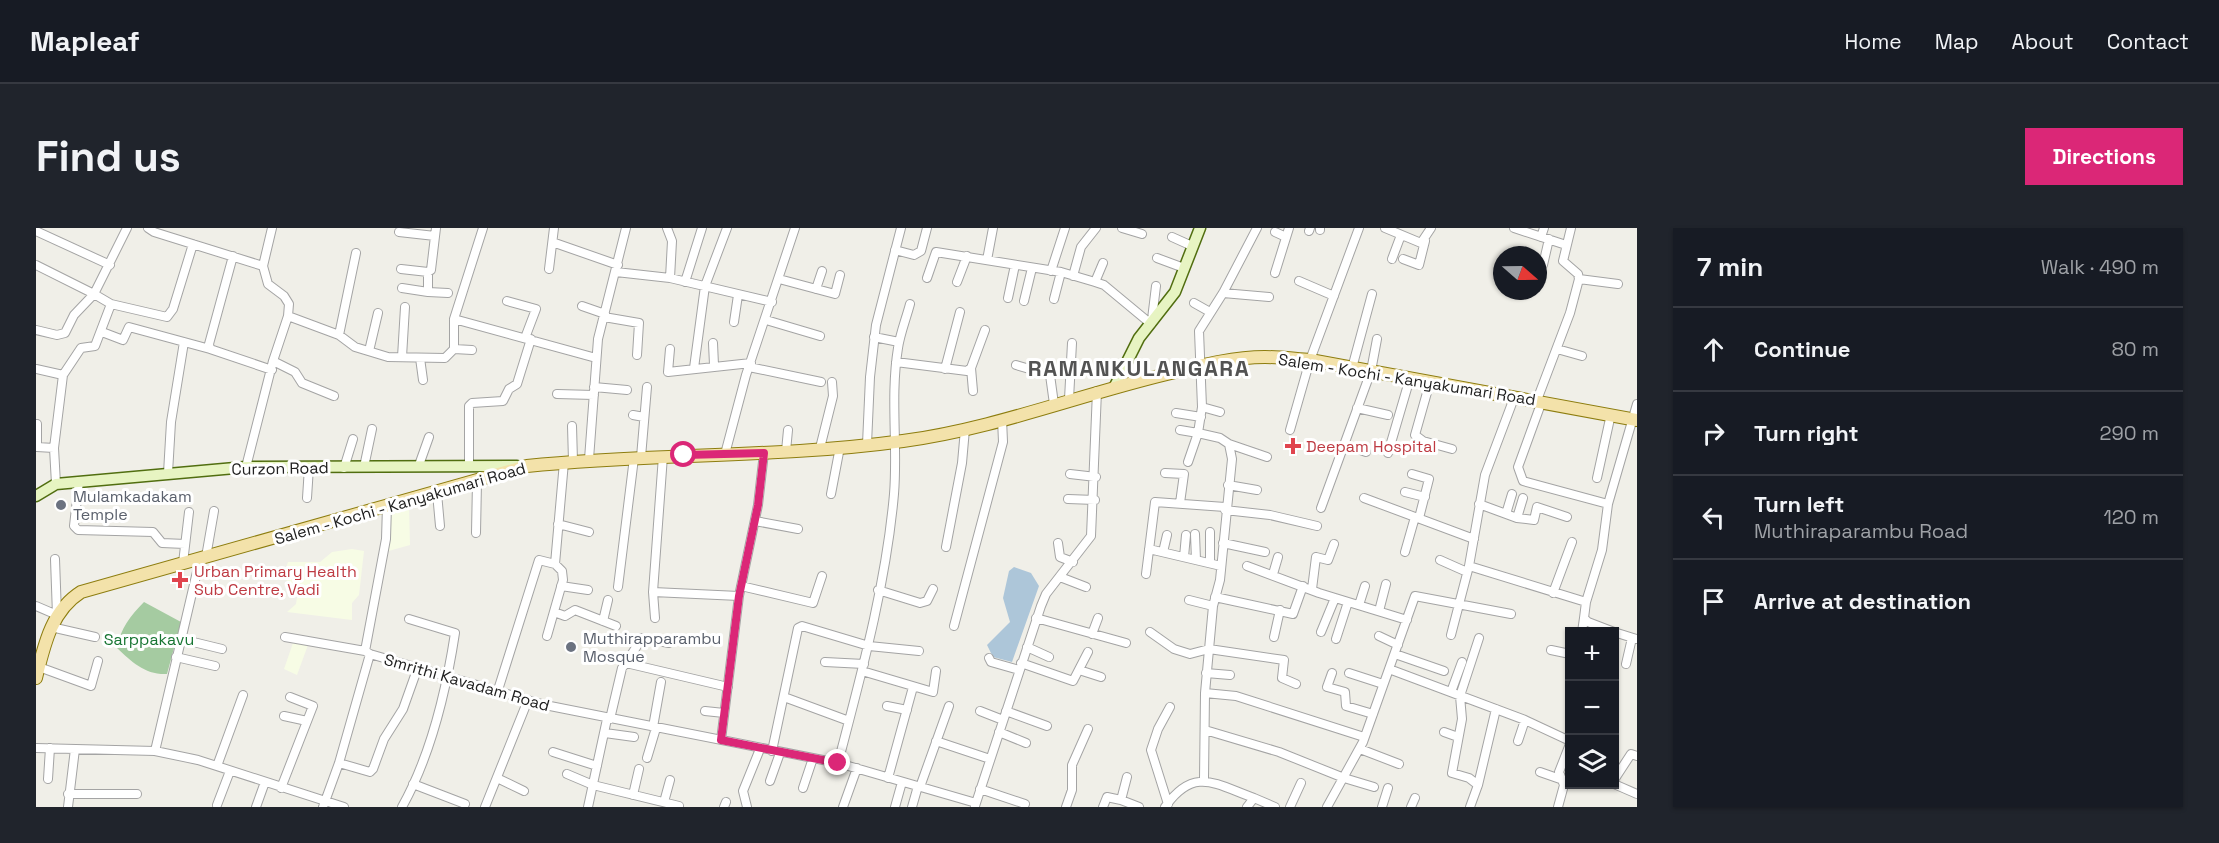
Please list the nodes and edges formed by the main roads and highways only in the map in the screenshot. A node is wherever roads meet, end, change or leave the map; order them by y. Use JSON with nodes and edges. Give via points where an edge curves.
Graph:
{"nodes":[{"id":1,"x":1200,"y":228,"type":"edge"},
{"id":2,"x":1115,"y":386,"type":"junction"},
{"id":3,"x":1635,"y":420,"type":"edge"},
{"id":4,"x":527,"y":466,"type":"junction"},
{"id":5,"x":36,"y":496,"type":"edge"},
{"id":6,"x":37,"y":673,"type":"edge"}],
"edges":[{"from":1,"to":2,"type":"main road","via":[[1175,292],[1139,338]]},
{"from":2,"to":3,"type":"main road","name":"Salem - Kochi - Kanyakumari Road","via":[[1217,362],[1263,357],[1310,360]]},
{"from":2,"to":4,"type":"main road","name":"Salem - Kochi - Kanyakumari Road","via":[[965,429],[896,442]]},
{"from":4,"to":5,"type":"main road","name":"Curzon Road","via":[[246,467],[56,484]]},
{"from":4,"to":6,"type":"main road","name":"Salem - Kochi - Kanyakumari Road","via":[[81,592],[57,615]]}]}
